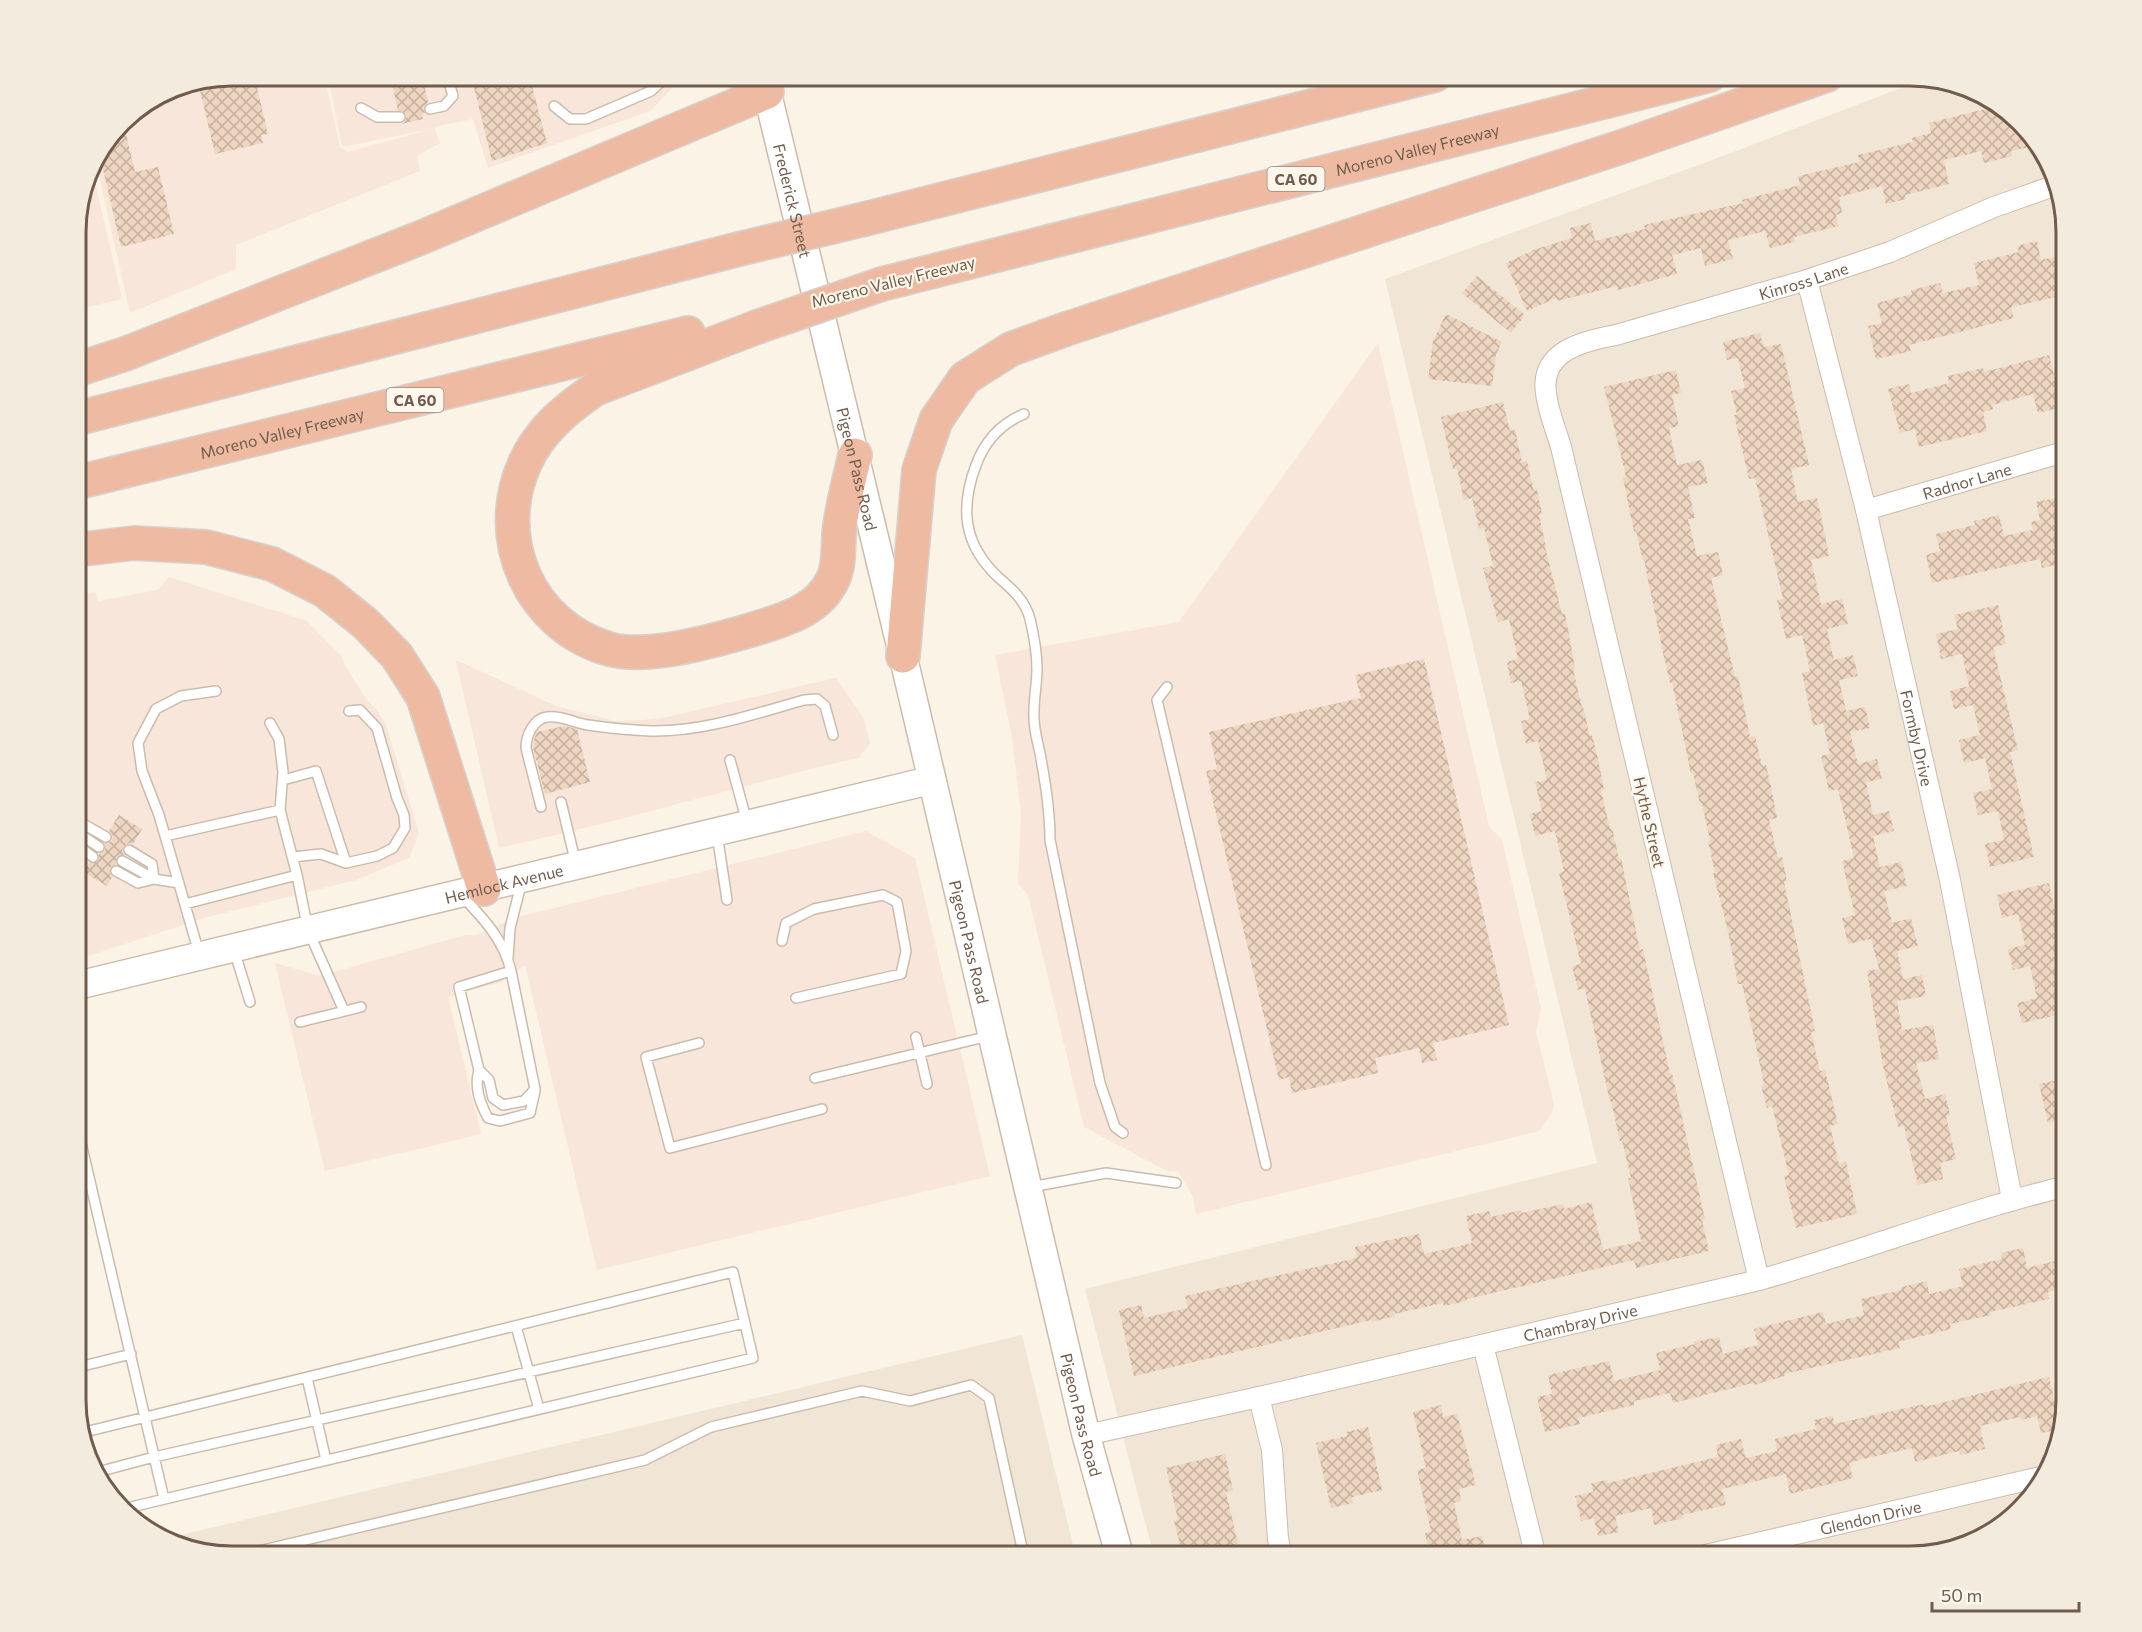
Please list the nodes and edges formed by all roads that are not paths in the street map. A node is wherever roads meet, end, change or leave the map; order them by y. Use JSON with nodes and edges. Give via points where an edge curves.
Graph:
{"nodes":[{"id":1,"x":450,"y":86,"type":"edge"},
{"id":2,"x":656,"y":86,"type":"edge"},
{"id":3,"x":761,"y":86,"type":"edge"},
{"id":4,"x":765,"y":86,"type":"edge"},
{"id":5,"x":1391,"y":86,"type":"edge"},
{"id":6,"x":1666,"y":86,"type":"edge"},
{"id":7,"x":1796,"y":86,"type":"edge"},
{"id":8,"x":554,"y":106,"type":"dead end"},
{"id":9,"x":362,"y":108,"type":"dead end"},
{"id":10,"x":430,"y":109,"type":"dead end"},
{"id":11,"x":400,"y":117,"type":"dead end"},
{"id":12,"x":2050,"y":187,"type":"edge"},
{"id":13,"x":1807,"y":280,"type":"junction"},
{"id":14,"x":756,"y":322,"type":"junction"},
{"id":15,"x":823,"y":326,"type":"joint"},
{"id":16,"x":86,"y":366,"type":"edge"},
{"id":17,"x":1550,"y":366,"type":"joint"},
{"id":18,"x":1024,"y":414,"type":"dead end"},
{"id":19,"x":86,"y":416,"type":"edge"},
{"id":20,"x":2056,"y":454,"type":"edge"},
{"id":21,"x":855,"y":455,"type":"junction"},
{"id":22,"x":86,"y":480,"type":"edge"},
{"id":23,"x":1866,"y":510,"type":"junction"},
{"id":24,"x":86,"y":549,"type":"edge"},
{"id":25,"x":903,"y":656,"type":"junction"},
{"id":26,"x":1167,"y":687,"type":"dead end"},
{"id":27,"x":216,"y":691,"type":"dead end"},
{"id":28,"x":350,"y":711,"type":"dead end"},
{"id":29,"x":270,"y":723,"type":"dead end"},
{"id":30,"x":833,"y":735,"type":"dead end"},
{"id":31,"x":730,"y":760,"type":"dead end"},
{"id":32,"x":283,"y":780,"type":"junction"},
{"id":33,"x":932,"y":780,"type":"junction"},
{"id":34,"x":561,"y":802,"type":"dead end"},
{"id":35,"x":541,"y":807,"type":"dead end"},
{"id":36,"x":280,"y":810,"type":"junction"},
{"id":37,"x":747,"y":825,"type":"junction"},
{"id":38,"x":86,"y":826,"type":"edge"},
{"id":39,"x":716,"y":832,"type":"junction"},
{"id":40,"x":165,"y":836,"type":"junction"},
{"id":41,"x":86,"y":837,"type":"edge"},
{"id":42,"x":106,"y":837,"type":"dead end"},
{"id":43,"x":99,"y":847,"type":"dead end"},
{"id":44,"x":129,"y":850,"type":"dead end"},
{"id":45,"x":86,"y":852,"type":"edge"},
{"id":46,"x":93,"y":857,"type":"dead end"},
{"id":47,"x":292,"y":857,"type":"junction"},
{"id":48,"x":122,"y":861,"type":"dead end"},
{"id":49,"x":346,"y":863,"type":"junction"},
{"id":50,"x":577,"y":866,"type":"junction"},
{"id":51,"x":116,"y":871,"type":"dead end"},
{"id":52,"x":297,"y":875,"type":"junction"},
{"id":53,"x":154,"y":879,"type":"junction"},
{"id":54,"x":523,"y":880,"type":"junction"},
{"id":55,"x":179,"y":884,"type":"junction"},
{"id":56,"x":472,"y":891,"type":"junction"},
{"id":57,"x":727,"y":900,"type":"dead end"},
{"id":58,"x":185,"y":904,"type":"junction"},
{"id":59,"x":308,"y":930,"type":"junction"},
{"id":60,"x":782,"y":942,"type":"dead end"},
{"id":61,"x":234,"y":947,"type":"junction"},
{"id":62,"x":200,"y":956,"type":"junction"},
{"id":63,"x":508,"y":958,"type":"junction"},
{"id":64,"x":512,"y":971,"type":"junction"},
{"id":65,"x":86,"y":983,"type":"edge"},
{"id":66,"x":796,"y":998,"type":"dead end"},
{"id":67,"x":250,"y":1002,"type":"dead end"},
{"id":68,"x":361,"y":1007,"type":"dead end"},
{"id":69,"x":344,"y":1011,"type":"junction"},
{"id":70,"x":300,"y":1022,"type":"dead end"},
{"id":71,"x":991,"y":1035,"type":"junction"},
{"id":72,"x":916,"y":1037,"type":"dead end"},
{"id":73,"x":699,"y":1042,"type":"dead end"},
{"id":74,"x":920,"y":1052,"type":"junction"},
{"id":75,"x":479,"y":1070,"type":"junction"},
{"id":76,"x":815,"y":1078,"type":"dead end"},
{"id":77,"x":927,"y":1084,"type":"dead end"},
{"id":78,"x":535,"y":1089,"type":"junction"},
{"id":79,"x":822,"y":1109,"type":"dead end"},
{"id":80,"x":1123,"y":1133,"type":"dead end"},
{"id":81,"x":86,"y":1164,"type":"edge"},
{"id":82,"x":1266,"y":1165,"type":"dead end"},
{"id":83,"x":1176,"y":1183,"type":"dead end"},
{"id":84,"x":1027,"y":1187,"type":"junction"},
{"id":85,"x":2056,"y":1189,"type":"edge"},
{"id":86,"x":2012,"y":1199,"type":"junction"},
{"id":87,"x":1759,"y":1280,"type":"junction"},
{"id":88,"x":745,"y":1323,"type":"junction"},
{"id":89,"x":516,"y":1326,"type":"junction"},
{"id":90,"x":1483,"y":1345,"type":"junction"},
{"id":91,"x":131,"y":1354,"type":"junction"},
{"id":92,"x":86,"y":1365,"type":"edge"},
{"id":93,"x":529,"y":1372,"type":"junction"},
{"id":94,"x":307,"y":1378,"type":"junction"},
{"id":95,"x":1259,"y":1397,"type":"junction"},
{"id":96,"x":539,"y":1409,"type":"junction"},
{"id":97,"x":145,"y":1418,"type":"junction"},
{"id":98,"x":316,"y":1421,"type":"junction"},
{"id":99,"x":89,"y":1431,"type":"edge"},
{"id":100,"x":1086,"y":1435,"type":"junction"},
{"id":101,"x":154,"y":1457,"type":"junction"},
{"id":102,"x":326,"y":1460,"type":"junction"},
{"id":103,"x":104,"y":1470,"type":"edge"},
{"id":104,"x":2033,"y":1479,"type":"edge"},
{"id":105,"x":164,"y":1499,"type":"junction"},
{"id":106,"x":132,"y":1507,"type":"edge"},
{"id":107,"x":280,"y":1546,"type":"edge"},
{"id":108,"x":1022,"y":1546,"type":"edge"},
{"id":109,"x":1117,"y":1546,"type":"edge"},
{"id":110,"x":1280,"y":1546,"type":"edge"},
{"id":111,"x":1533,"y":1546,"type":"edge"},
{"id":112,"x":1744,"y":1546,"type":"edge"}],
"edges":[{"from":1,"to":10,"type":"lane","via":[[453,96],[444,106]]},
{"from":2,"to":8,"type":"lane","via":[[586,118],[570,119]]},
{"from":3,"to":16,"type":"highway","via":[[420,238]]},
{"from":4,"to":15,"type":"main road","name":"Frederick Street"},
{"from":5,"to":19,"type":"highway","bridge":true},
{"from":6,"to":14,"type":"highway","name":"Moreno Valley Freeway","number":"CA 60","bridge":true,"via":[[882,284]]},
{"from":7,"to":25,"type":"highway","via":[[1066,329],[1011,349],[965,378],[936,420],[920,470]]},
{"from":9,"to":11,"type":"lane","via":[[377,117]]},
{"from":12,"to":13,"type":"street","name":"Kinross Lane","via":[[1890,252]]},
{"from":13,"to":17,"type":"street","name":"Kinross Lane","via":[[1586,341],[1564,352]]},
{"from":13,"to":23,"type":"street","name":"Formby Drive"},
{"from":14,"to":21,"type":"highway","via":[[595,388],[552,423],[536,444],[518,485],[513,517],[516,551],[524,578],[543,607],[583,639],[610,650],[635,652],[664,650],[791,618],[809,607],[834,579],[839,527]]},
{"from":14,"to":22,"type":"highway","name":"Moreno Valley Freeway","number":"CA 60"},
{"from":15,"to":21,"type":"main road","name":"Pigeon Pass Road"},
{"from":17,"to":87,"type":"street","name":"Hythe Street","via":[[1546,394]]},
{"from":18,"to":80,"type":"lane","via":[[989,438],[981,451],[968,495],[967,527],[980,555],[1017,593],[1029,616],[1037,661],[1034,720],[1052,847],[1100,1083],[1114,1127]]},
{"from":20,"to":23,"type":"street","name":"Radnor Lane"},
{"from":21,"to":25,"type":"main road","name":"Pigeon Pass Road"},
{"from":23,"to":86,"type":"street","name":"Formby Drive","via":[[1950,880]]},
{"from":24,"to":56,"type":"highway","via":[[134,543],[206,547],[272,564],[325,591],[366,624],[397,656],[423,697]]},
{"from":25,"to":33,"type":"main road","name":"Pigeon Pass Road"},
{"from":26,"to":82,"type":"lane","via":[[1157,700]]},
{"from":27,"to":40,"type":"lane","via":[[180,696],[156,709],[138,743],[142,771]]},
{"from":28,"to":49,"type":"lane","via":[[360,710],[377,728],[405,828],[393,848]]},
{"from":29,"to":32,"type":"lane","via":[[279,739]]},
{"from":30,"to":35,"type":"lane","via":[[825,706],[818,699],[683,730],[586,725],[548,717],[533,726],[526,741]]},
{"from":31,"to":37,"type":"lane"},
{"from":32,"to":36,"type":"lane"},
{"from":32,"to":49,"type":"lane","via":[[316,771]]},
{"from":33,"to":37,"type":"main road","name":"Hemlock Avenue"},
{"from":33,"to":71,"type":"main road","name":"Pigeon Pass Road"},
{"from":34,"to":50,"type":"lane"},
{"from":36,"to":40,"type":"lane"},
{"from":36,"to":47,"type":"lane"},
{"from":37,"to":39,"type":"main road","name":"Hemlock Avenue"},
{"from":38,"to":42,"type":"lane"},
{"from":39,"to":50,"type":"main road","name":"Hemlock Avenue"},
{"from":39,"to":57,"type":"lane"},
{"from":40,"to":55,"type":"lane"},
{"from":41,"to":43,"type":"lane"},
{"from":44,"to":53,"type":"lane","via":[[152,864]]},
{"from":45,"to":46,"type":"lane"},
{"from":47,"to":49,"type":"lane","via":[[321,854]]},
{"from":47,"to":52,"type":"lane"},
{"from":48,"to":53,"type":"lane"},
{"from":50,"to":54,"type":"main road","name":"Hemlock Avenue"},
{"from":51,"to":53,"type":"lane","via":[[138,883]]},
{"from":52,"to":58,"type":"lane"},
{"from":52,"to":59,"type":"lane"},
{"from":53,"to":55,"type":"lane"},
{"from":54,"to":56,"type":"main road","name":"Hemlock Avenue"},
{"from":54,"to":63,"type":"lane","via":[[510,928]]},
{"from":55,"to":58,"type":"lane"},
{"from":56,"to":59,"type":"main road","name":"Hemlock Avenue"},
{"from":56,"to":63,"type":"lane"},
{"from":58,"to":62,"type":"lane"},
{"from":59,"to":61,"type":"main road","name":"Hemlock Avenue"},
{"from":59,"to":69,"type":"lane"},
{"from":60,"to":66,"type":"lane","via":[[786,923],[814,909],[883,895],[897,902],[906,951],[901,974]]},
{"from":61,"to":62,"type":"main road","name":"Hemlock Avenue"},
{"from":61,"to":67,"type":"lane"},
{"from":62,"to":65,"type":"main road","name":"Hemlock Avenue"},
{"from":63,"to":64,"type":"lane"},
{"from":64,"to":75,"type":"lane","via":[[459,987]]},
{"from":64,"to":78,"type":"lane"},
{"from":68,"to":69,"type":"lane"},
{"from":69,"to":70,"type":"lane"},
{"from":71,"to":74,"type":"lane"},
{"from":71,"to":84,"type":"main road","name":"Pigeon Pass Road"},
{"from":72,"to":74,"type":"lane"},
{"from":73,"to":79,"type":"lane","via":[[646,1057],[670,1148]]},
{"from":74,"to":76,"type":"lane"},
{"from":74,"to":77,"type":"lane"},
{"from":75,"to":78,"type":"lane","via":[[489,1080],[493,1098],[503,1105],[525,1101]]},
{"from":75,"to":78,"type":"lane","via":[[476,1082],[488,1118],[500,1121],[530,1113]]},
{"from":81,"to":91,"type":"lane"},
{"from":83,"to":84,"type":"lane","via":[[1106,1173]]},
{"from":84,"to":100,"type":"main road","name":"Pigeon Pass Road"},
{"from":85,"to":86,"type":"street","name":"Chambray Drive"},
{"from":86,"to":87,"type":"street","name":"Chambray Drive"},
{"from":87,"to":90,"type":"street","name":"Chambray Drive"},
{"from":88,"to":89,"type":"lane","via":[[733,1272]]},
{"from":88,"to":93,"type":"lane"},
{"from":88,"to":96,"type":"lane","via":[[753,1358]]},
{"from":89,"to":93,"type":"lane"},
{"from":89,"to":94,"type":"lane"},
{"from":90,"to":95,"type":"street","name":"Chambray Drive"},
{"from":90,"to":111,"type":"street"},
{"from":91,"to":92,"type":"lane"},
{"from":91,"to":97,"type":"lane"},
{"from":93,"to":96,"type":"lane"},
{"from":93,"to":98,"type":"lane"},
{"from":94,"to":97,"type":"lane"},
{"from":94,"to":98,"type":"lane"},
{"from":95,"to":100,"type":"street","name":"Chambray Drive"},
{"from":95,"to":110,"type":"street","via":[[1272,1450]]},
{"from":96,"to":102,"type":"lane"},
{"from":97,"to":99,"type":"lane"},
{"from":97,"to":101,"type":"lane"},
{"from":98,"to":101,"type":"lane"},
{"from":98,"to":102,"type":"lane"},
{"from":100,"to":109,"type":"main road","name":"Pigeon Pass Road"},
{"from":101,"to":103,"type":"lane"},
{"from":101,"to":105,"type":"lane"},
{"from":102,"to":105,"type":"lane"},
{"from":104,"to":112,"type":"street","name":"Glendon Drive"},
{"from":105,"to":106,"type":"lane"},
{"from":107,"to":108,"type":"lane","via":[[645,1460],[711,1427],[862,1391],[910,1401],[971,1385],[989,1398]]}]}
